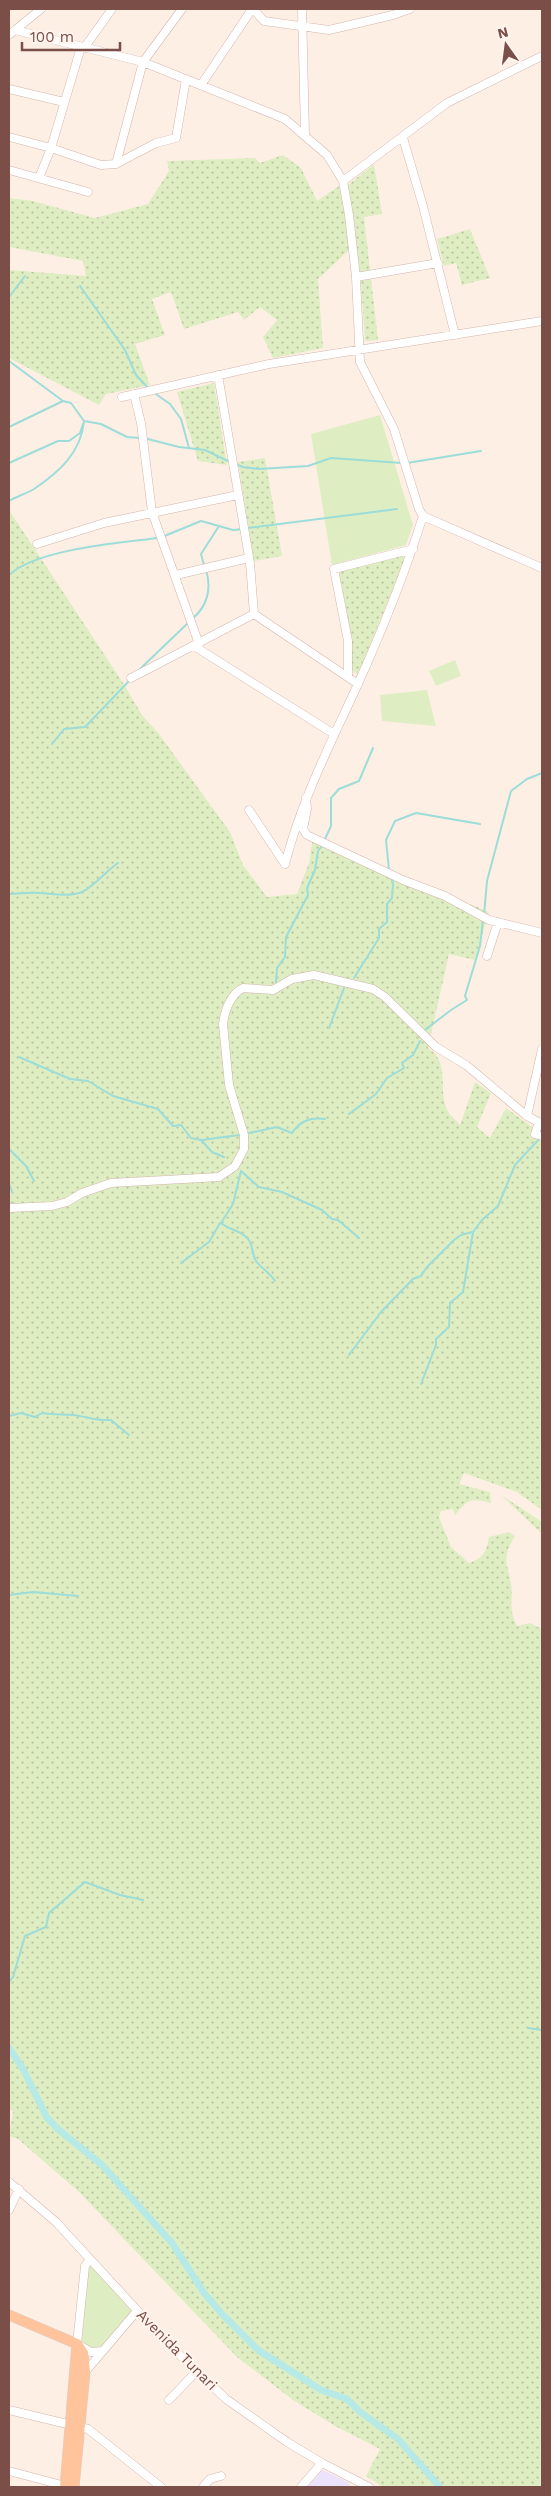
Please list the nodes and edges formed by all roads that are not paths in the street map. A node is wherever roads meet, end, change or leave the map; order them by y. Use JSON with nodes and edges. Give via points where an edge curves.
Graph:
{"nodes":[{"id":1,"x":41,"y":9,"type":"edge"},
{"id":2,"x":112,"y":9,"type":"edge"},
{"id":3,"x":182,"y":9,"type":"edge"},
{"id":4,"x":252,"y":9,"type":"edge"},
{"id":5,"x":302,"y":9,"type":"edge"},
{"id":6,"x":410,"y":9,"type":"edge"},
{"id":7,"x":303,"y":27,"type":"junction"},
{"id":8,"x":12,"y":33,"type":"edge"},
{"id":9,"x":83,"y":47,"type":"junction"},
{"id":10,"x":542,"y":56,"type":"edge"},
{"id":11,"x":144,"y":62,"type":"junction"},
{"id":12,"x":186,"y":79,"type":"junction"},
{"id":13,"x":201,"y":85,"type":"junction"},
{"id":14,"x":9,"y":89,"type":"edge"},
{"id":15,"x":64,"y":102,"type":"junction"},
{"id":16,"x":305,"y":134,"type":"junction"},
{"id":17,"x":9,"y":137,"type":"edge"},
{"id":18,"x":403,"y":138,"type":"junction"},
{"id":19,"x":51,"y":148,"type":"junction"},
{"id":20,"x":116,"y":164,"type":"junction"},
{"id":21,"x":9,"y":170,"type":"edge"},
{"id":22,"x":39,"y":178,"type":"junction"},
{"id":23,"x":343,"y":181,"type":"junction"},
{"id":24,"x":88,"y":192,"type":"dead end"},
{"id":25,"x":438,"y":263,"type":"junction"},
{"id":26,"x":356,"y":277,"type":"junction"},
{"id":27,"x":542,"y":321,"type":"edge"},
{"id":28,"x":455,"y":335,"type":"junction"},
{"id":29,"x":360,"y":351,"type":"junction"},
{"id":30,"x":218,"y":375,"type":"junction"},
{"id":31,"x":134,"y":394,"type":"junction"},
{"id":32,"x":122,"y":397,"type":"dead end"},
{"id":33,"x":238,"y":494,"type":"junction"},
{"id":34,"x":152,"y":512,"type":"junction"},
{"id":35,"x":423,"y":516,"type":"junction"},
{"id":36,"x":37,"y":544,"type":"dead end"},
{"id":37,"x":413,"y":549,"type":"junction"},
{"id":38,"x":249,"y":558,"type":"junction"},
{"id":39,"x":542,"y":568,"type":"edge"},
{"id":40,"x":176,"y":575,"type":"junction"},
{"id":41,"x":254,"y":614,"type":"junction"},
{"id":42,"x":197,"y":645,"type":"junction"},
{"id":43,"x":348,"y":676,"type":"junction"},
{"id":44,"x":131,"y":678,"type":"dead end"},
{"id":45,"x":358,"y":684,"type":"junction"},
{"id":46,"x":334,"y":734,"type":"junction"},
{"id":47,"x":306,"y":796,"type":"junction"},
{"id":48,"x":249,"y":810,"type":"dead end"},
{"id":49,"x":498,"y":922,"type":"junction"},
{"id":50,"x":542,"y":933,"type":"edge"},
{"id":51,"x":487,"y":956,"type":"dead end"},
{"id":52,"x":542,"y":1049,"type":"edge"},
{"id":53,"x":527,"y":1116,"type":"junction"},
{"id":54,"x":540,"y":1123,"type":"edge"},
{"id":55,"x":542,"y":1136,"type":"edge"},
{"id":56,"x":9,"y":1208,"type":"edge"},
{"id":57,"x":10,"y":2184,"type":"edge"},
{"id":58,"x":20,"y":2189,"type":"junction"},
{"id":59,"x":9,"y":2210,"type":"edge"},
{"id":60,"x":90,"y":2259,"type":"junction"},
{"id":61,"x":137,"y":2310,"type":"junction"},
{"id":62,"x":9,"y":2315,"type":"edge"},
{"id":63,"x":77,"y":2344,"type":"junction"},
{"id":64,"x":102,"y":2352,"type":"junction"},
{"id":65,"x":85,"y":2372,"type":"junction"},
{"id":66,"x":196,"y":2372,"type":"junction"},
{"id":67,"x":169,"y":2400,"type":"dead end"},
{"id":68,"x":9,"y":2410,"type":"edge"},
{"id":69,"x":75,"y":2425,"type":"junction"},
{"id":70,"x":322,"y":2463,"type":"junction"},
{"id":71,"x":9,"y":2471,"type":"edge"},
{"id":72,"x":221,"y":2476,"type":"dead end"},
{"id":73,"x":358,"y":2480,"type":"junction"},
{"id":74,"x":68,"y":2487,"type":"edge"},
{"id":75,"x":161,"y":2487,"type":"edge"},
{"id":76,"x":203,"y":2487,"type":"edge"},
{"id":77,"x":301,"y":2487,"type":"edge"},
{"id":78,"x":353,"y":2487,"type":"edge"},
{"id":79,"x":370,"y":2487,"type":"edge"}],
"edges":[{"from":1,"to":8,"type":"street"},
{"from":2,"to":9,"type":"street"},
{"from":3,"to":11,"type":"street"},
{"from":4,"to":7,"type":"street","via":[[264,21]]},
{"from":4,"to":13,"type":"street"},
{"from":5,"to":7,"type":"street"},
{"from":6,"to":7,"type":"street","via":[[329,30]]},
{"from":7,"to":16,"type":"street"},
{"from":8,"to":9,"type":"street"},
{"from":9,"to":11,"type":"street"},
{"from":9,"to":15,"type":"street"},
{"from":10,"to":18,"type":"street","via":[[447,103]]},
{"from":11,"to":12,"type":"street"},
{"from":11,"to":20,"type":"street"},
{"from":12,"to":13,"type":"street"},
{"from":12,"to":20,"type":"street","via":[[176,138],[156,143]]},
{"from":13,"to":16,"type":"street","via":[[285,119]]},
{"from":14,"to":15,"type":"street"},
{"from":15,"to":19,"type":"street"},
{"from":16,"to":23,"type":"street","via":[[327,155]]},
{"from":17,"to":19,"type":"street"},
{"from":18,"to":23,"type":"street"},
{"from":18,"to":25,"type":"street"},
{"from":19,"to":20,"type":"street","via":[[101,165]]},
{"from":19,"to":22,"type":"street"},
{"from":21,"to":22,"type":"street"},
{"from":22,"to":24,"type":"street"},
{"from":23,"to":26,"type":"street"},
{"from":25,"to":26,"type":"street"},
{"from":25,"to":28,"type":"street"},
{"from":26,"to":29,"type":"street"},
{"from":27,"to":28,"type":"street"},
{"from":28,"to":29,"type":"street"},
{"from":29,"to":30,"type":"street"},
{"from":29,"to":35,"type":"street","via":[[360,362],[394,429]]},
{"from":30,"to":31,"type":"street"},
{"from":30,"to":33,"type":"street"},
{"from":31,"to":32,"type":"street"},
{"from":31,"to":34,"type":"street","via":[[141,423]]},
{"from":33,"to":34,"type":"street"},
{"from":33,"to":38,"type":"street"},
{"from":34,"to":36,"type":"street","via":[[104,522]]},
{"from":34,"to":40,"type":"street"},
{"from":35,"to":37,"type":"street"},
{"from":35,"to":39,"type":"street"},
{"from":37,"to":43,"type":"street","via":[[334,568],[348,641]]},
{"from":37,"to":45,"type":"street"},
{"from":38,"to":40,"type":"street"},
{"from":38,"to":41,"type":"street"},
{"from":40,"to":42,"type":"street"},
{"from":41,"to":42,"type":"street"},
{"from":41,"to":43,"type":"street"},
{"from":42,"to":44,"type":"street"},
{"from":42,"to":46,"type":"street"},
{"from":43,"to":45,"type":"street"},
{"from":45,"to":46,"type":"street"},
{"from":46,"to":47,"type":"street"},
{"from":47,"to":48,"type":"street","via":[[295,823],[285,864]]},
{"from":47,"to":49,"type":"street","via":[[308,809],[303,829],[307,835]]},
{"from":49,"to":50,"type":"street"},
{"from":49,"to":51,"type":"street"},
{"from":52,"to":53,"type":"street"},
{"from":53,"to":54,"type":"street"},
{"from":53,"to":56,"type":"street","via":[[500,1091],[436,1046],[373,989],[332,978],[302,975],[273,990],[243,988],[229,1002],[223,1024],[229,1085],[244,1135],[244,1149],[235,1166],[219,1176],[111,1182],[68,1202]]},
{"from":54,"to":55,"type":"street","via":[[536,1134]]},
{"from":57,"to":58,"type":"street","name":"Avenida Tunari"},
{"from":58,"to":59,"type":"street"},
{"from":58,"to":60,"type":"street","name":"Avenida Tunari"},
{"from":60,"to":61,"type":"street","name":"Avenida Tunari"},
{"from":60,"to":63,"type":"street","via":[[85,2266]]},
{"from":61,"to":64,"type":"street"},
{"from":61,"to":66,"type":"street","name":"Avenida Tunari"},
{"from":62,"to":63,"type":"main road"},
{"from":63,"to":64,"type":"street","via":[[91,2352]]},
{"from":63,"to":65,"type":"main road","via":[[83,2353]]},
{"from":63,"to":69,"type":"main road"},
{"from":64,"to":65,"type":"street"},
{"from":65,"to":69,"type":"main road"},
{"from":66,"to":67,"type":"street"},
{"from":66,"to":70,"type":"street","name":"Avenida Tunari","via":[[267,2430]]},
{"from":68,"to":69,"type":"street"},
{"from":69,"to":74,"type":"main road"},
{"from":69,"to":75,"type":"street","via":[[88,2429]]},
{"from":70,"to":73,"type":"street","name":"Avenida Tunari"},
{"from":70,"to":77,"type":"street"},
{"from":71,"to":74,"type":"street"},
{"from":72,"to":76,"type":"street","via":[[210,2479]]},
{"from":73,"to":78,"type":"street"},
{"from":73,"to":79,"type":"street","name":"Avenida Tunari"}]}
